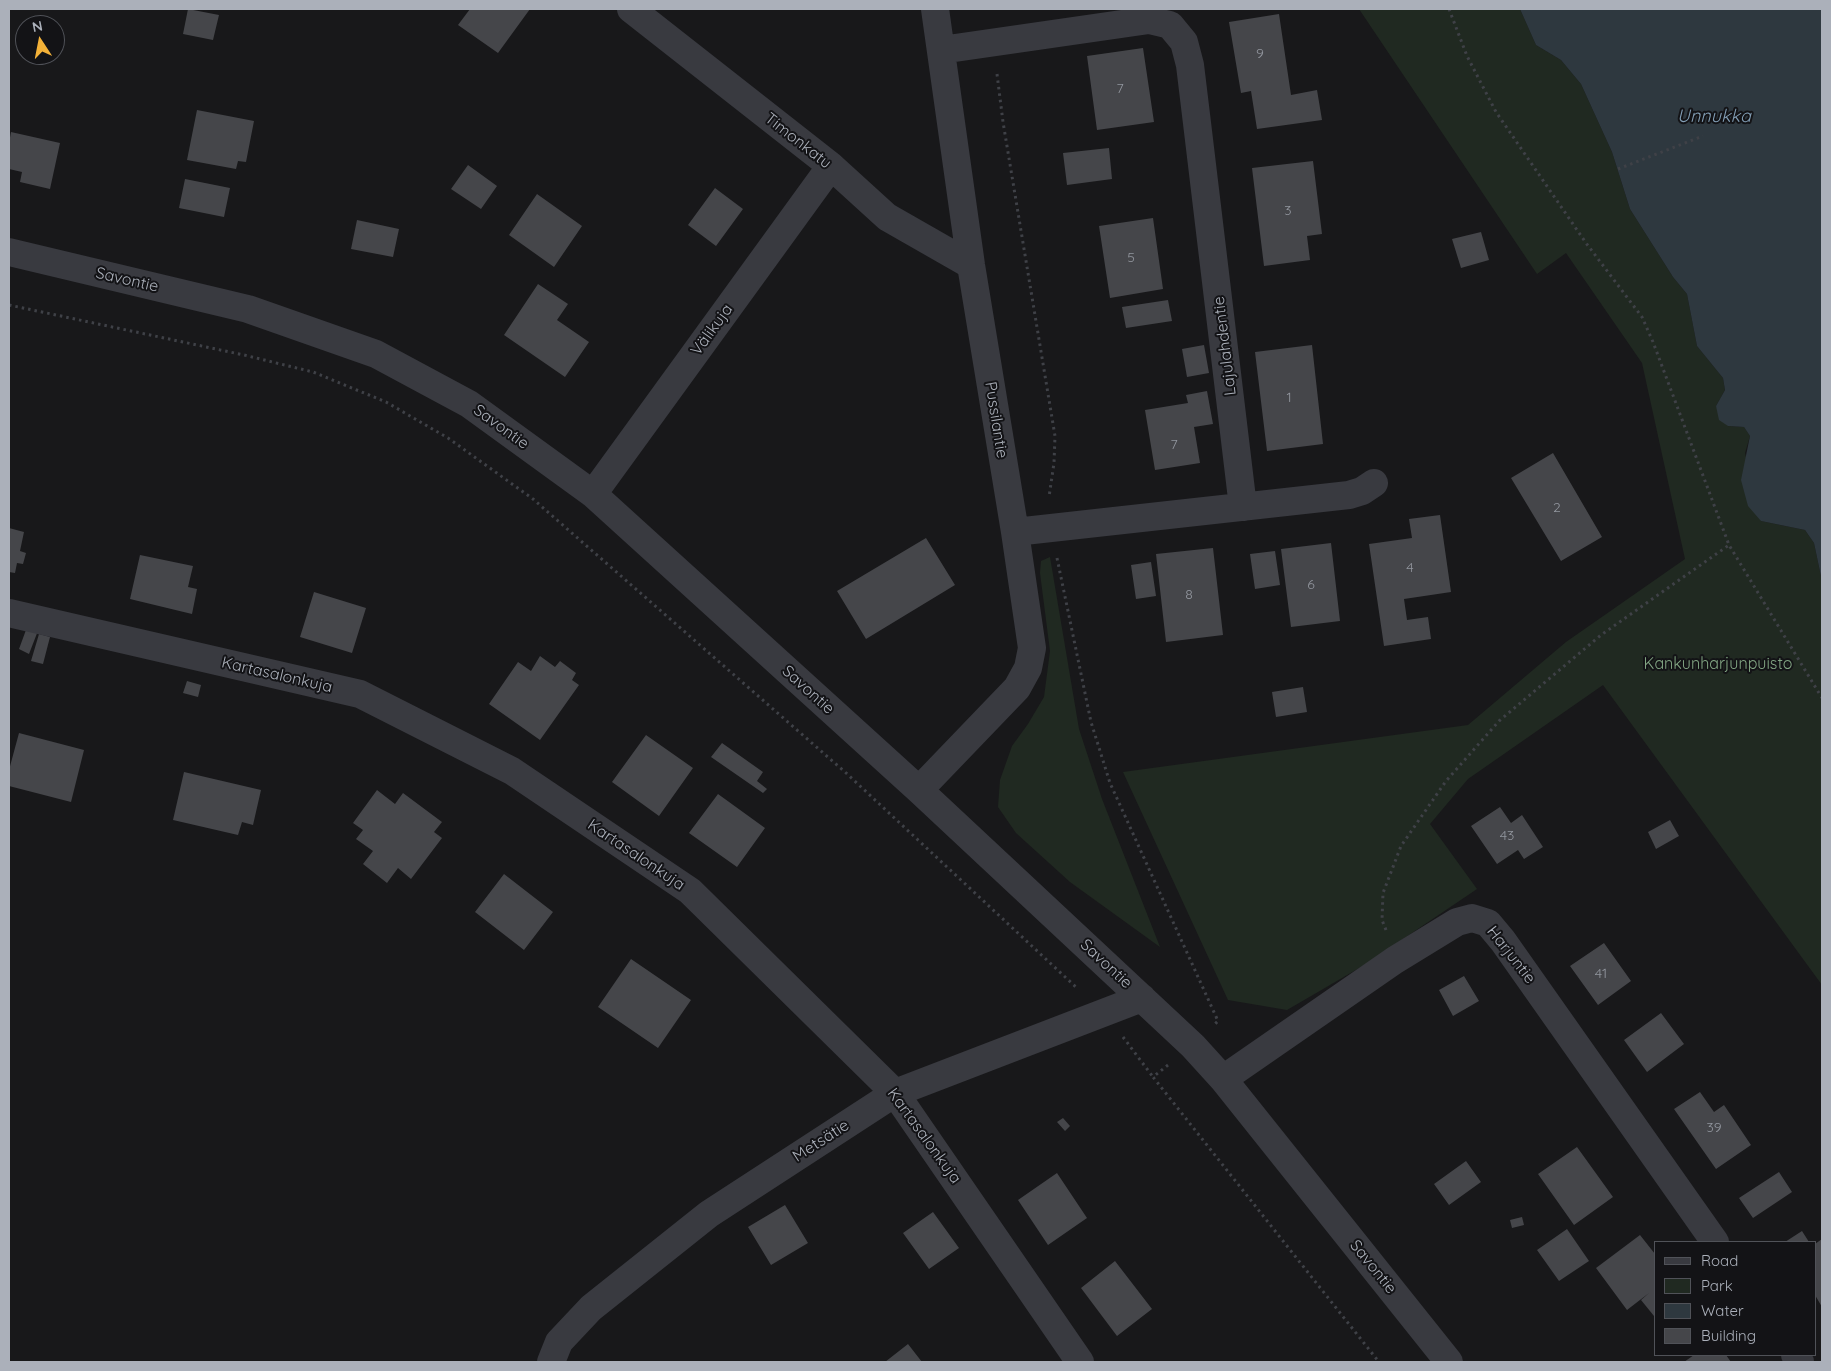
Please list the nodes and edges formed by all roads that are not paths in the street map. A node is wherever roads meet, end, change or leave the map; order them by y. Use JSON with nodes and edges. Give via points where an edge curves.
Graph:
{"nodes":[{"id":1,"x":631,"y":9,"type":"edge"},
{"id":2,"x":935,"y":9,"type":"edge"},
{"id":3,"x":941,"y":50,"type":"junction"},
{"id":4,"x":831,"y":166,"type":"junction"},
{"id":5,"x":9,"y":252,"type":"edge"},
{"id":6,"x":971,"y":265,"type":"junction"},
{"id":7,"x":1374,"y":482,"type":"dead end"},
{"id":8,"x":593,"y":494,"type":"junction"},
{"id":9,"x":1243,"y":508,"type":"junction"},
{"id":10,"x":1015,"y":532,"type":"junction"},
{"id":11,"x":9,"y":613,"type":"edge"},
{"id":12,"x":919,"y":790,"type":"junction"},
{"id":13,"x":1142,"y":998,"type":"junction"},
{"id":14,"x":1223,"y":1079,"type":"junction"},
{"id":15,"x":895,"y":1092,"type":"junction"},
{"id":16,"x":1715,"y":1241,"type":"edge"},
{"id":17,"x":551,"y":1362,"type":"edge"},
{"id":18,"x":1080,"y":1362,"type":"edge"},
{"id":19,"x":1449,"y":1362,"type":"edge"}],
"edges":[{"from":1,"to":4,"type":"street","name":"Timonkatu"},
{"from":2,"to":3,"type":"street","name":"Pussilantie"},
{"from":3,"to":6,"type":"street","name":"Pussilantie"},
{"from":3,"to":9,"type":"street","name":"Lajulahdentie","via":[[1149,20],[1170,25],[1184,42],[1190,65]]},
{"from":4,"to":6,"type":"street","name":"Timonkatu","via":[[887,218]]},
{"from":4,"to":8,"type":"street","name":"Välikuja"},
{"from":5,"to":8,"type":"street","name":"Savontie","via":[[248,308],[376,354],[469,404]]},
{"from":6,"to":10,"type":"street","name":"Pussilantie"},
{"from":7,"to":9,"type":"street","via":[[1349,495]]},
{"from":8,"to":12,"type":"street","name":"Savontie"},
{"from":9,"to":10,"type":"street"},
{"from":10,"to":12,"type":"street","name":"Pussilantie","via":[[1032,648],[1028,668],[1017,688]]},
{"from":11,"to":15,"type":"street","name":"Kartasalonkuja","via":[[360,694],[512,771],[690,891]]},
{"from":12,"to":13,"type":"street","name":"Savontie"},
{"from":13,"to":14,"type":"street","name":"Savontie"},
{"from":13,"to":15,"type":"street","name":"Metsätie"},
{"from":14,"to":16,"type":"street","name":"Harjuntie","via":[[1395,960],[1457,922],[1472,918],[1488,923]]},
{"from":14,"to":19,"type":"street","name":"Savontie"},
{"from":15,"to":17,"type":"street","name":"Metsätie","via":[[709,1214],[591,1308],[559,1342]]},
{"from":15,"to":18,"type":"street","name":"Kartasalonkuja"}]}
